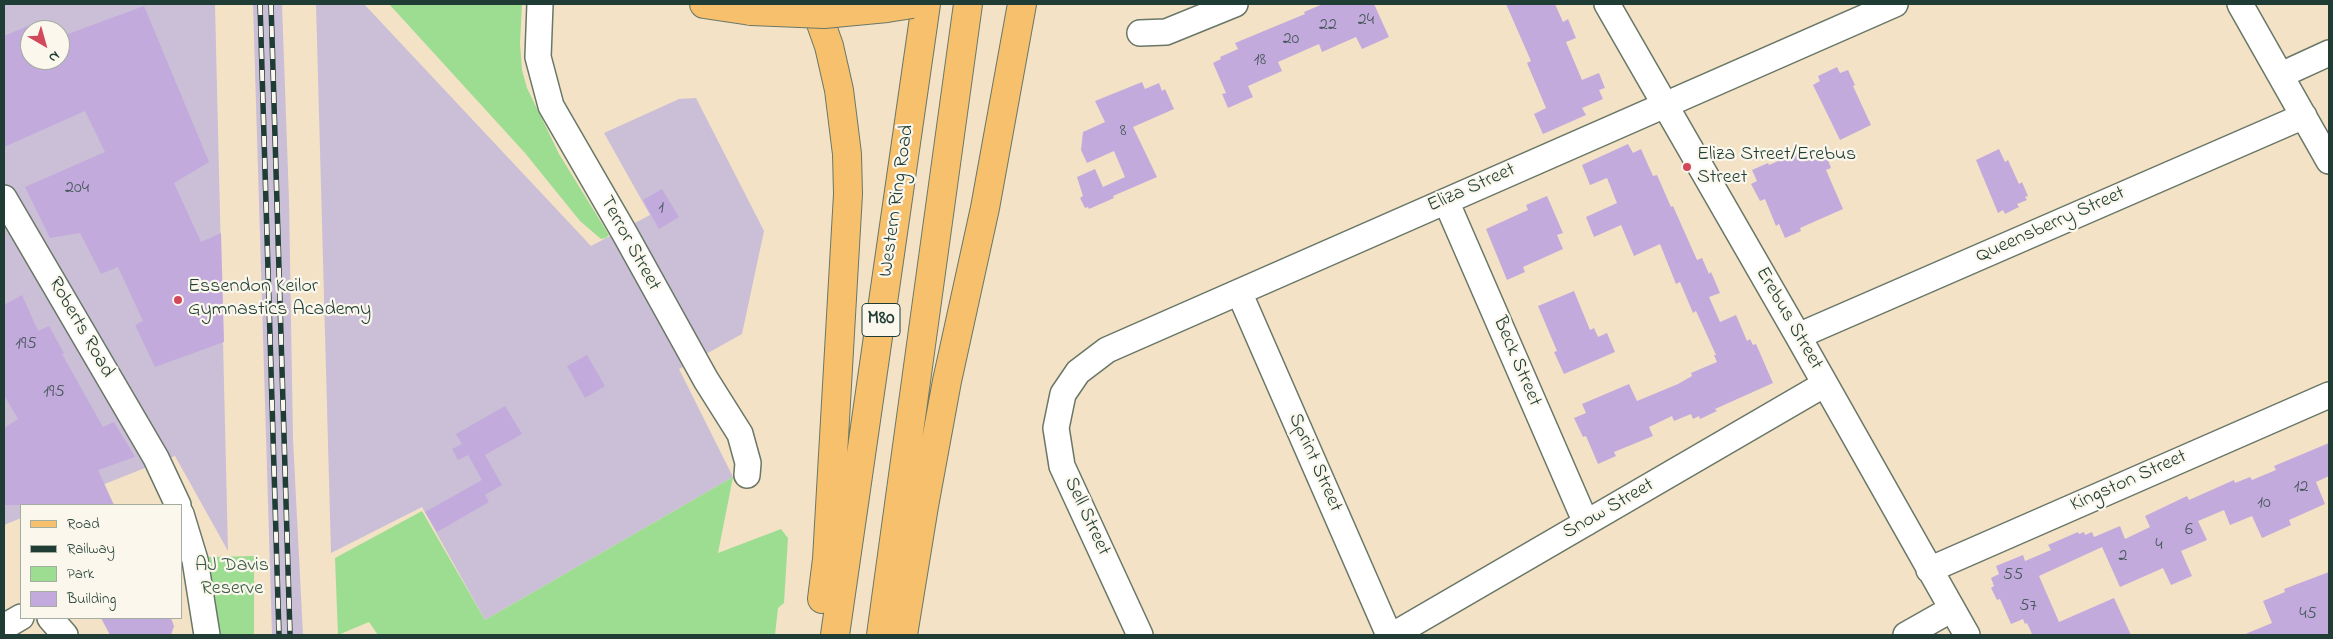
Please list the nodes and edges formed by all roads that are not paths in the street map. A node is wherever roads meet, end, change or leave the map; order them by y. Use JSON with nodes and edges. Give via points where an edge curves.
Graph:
{"nodes":[{"id":1,"x":540,"y":4,"type":"edge"},
{"id":2,"x":704,"y":4,"type":"edge"},
{"id":3,"x":814,"y":4,"type":"edge"},
{"id":4,"x":912,"y":4,"type":"edge"},
{"id":5,"x":926,"y":4,"type":"edge"},
{"id":6,"x":968,"y":4,"type":"edge"},
{"id":7,"x":1022,"y":4,"type":"edge"},
{"id":8,"x":1235,"y":4,"type":"edge"},
{"id":9,"x":1607,"y":4,"type":"edge"},
{"id":10,"x":1895,"y":4,"type":"edge"},
{"id":11,"x":2240,"y":4,"type":"edge"},
{"id":12,"x":1140,"y":33,"type":"dead end"},
{"id":13,"x":2329,"y":53,"type":"edge"},
{"id":14,"x":2280,"y":75,"type":"junction"},
{"id":15,"x":1665,"y":105,"type":"junction"},
{"id":16,"x":2304,"y":116,"type":"junction"},
{"id":17,"x":2329,"y":161,"type":"edge"},
{"id":18,"x":4,"y":198,"type":"edge"},
{"id":19,"x":1446,"y":201,"type":"junction"},
{"id":20,"x":1239,"y":292,"type":"junction"},
{"id":21,"x":1798,"y":336,"type":"junction"},
{"id":22,"x":1825,"y":384,"type":"junction"},
{"id":23,"x":1063,"y":394,"type":"joint"},
{"id":24,"x":2329,"y":394,"type":"edge"},
{"id":25,"x":156,"y":458,"type":"junction"},
{"id":26,"x":747,"y":475,"type":"dead end"},
{"id":27,"x":167,"y":504,"type":"edge"},
{"id":28,"x":178,"y":504,"type":"edge"},
{"id":29,"x":182,"y":517,"type":"edge"},
{"id":30,"x":1586,"y":523,"type":"junction"},
{"id":31,"x":182,"y":557,"type":"edge"},
{"id":32,"x":1929,"y":570,"type":"junction"},
{"id":33,"x":1952,"y":609,"type":"junction"},
{"id":34,"x":20,"y":618,"type":"edge"},
{"id":35,"x":51,"y":619,"type":"edge"},
{"id":36,"x":4,"y":627,"type":"edge"},
{"id":37,"x":64,"y":635,"type":"edge"},
{"id":38,"x":193,"y":635,"type":"edge"},
{"id":39,"x":207,"y":635,"type":"edge"},
{"id":40,"x":817,"y":635,"type":"edge"},
{"id":41,"x":836,"y":635,"type":"edge"},
{"id":42,"x":882,"y":635,"type":"edge"},
{"id":43,"x":904,"y":635,"type":"edge"},
{"id":44,"x":1140,"y":635,"type":"edge"},
{"id":45,"x":1388,"y":635,"type":"edge"},
{"id":46,"x":1393,"y":635,"type":"edge"},
{"id":47,"x":1906,"y":635,"type":"edge"},
{"id":48,"x":1966,"y":635,"type":"edge"}],
"edges":[{"from":1,"to":26,"type":"street","name":"Terror Street","via":[[538,57],[551,106],[706,380],[737,428],[745,446]]},
{"from":2,"to":4,"type":"main road","bridge":true,"via":[[751,11],[832,14]]},
{"from":3,"to":40,"type":"main road","via":[[829,46],[839,90],[848,194],[827,559]]},
{"from":5,"to":41,"type":"main road","name":"Western Ring Road","number":"M80"},
{"from":6,"to":42,"type":"main road","name":"Western Ring Road","number":"M80"},
{"from":7,"to":43,"type":"main road","via":[[985,208],[946,381]]},
{"from":8,"to":12,"type":"street","via":[[1166,32]]},
{"from":9,"to":15,"type":"street","name":"Erebus Street"},
{"from":10,"to":15,"type":"street","name":"Eliza Street"},
{"from":11,"to":14,"type":"street"},
{"from":13,"to":14,"type":"street"},
{"from":14,"to":16,"type":"street"},
{"from":15,"to":19,"type":"street","name":"Eliza Street"},
{"from":15,"to":21,"type":"street","name":"Erebus Street"},
{"from":16,"to":17,"type":"street"},
{"from":16,"to":21,"type":"street","name":"Queensberry Street"},
{"from":18,"to":25,"type":"street","name":"Roberts Road"},
{"from":19,"to":20,"type":"street","name":"Eliza Street"},
{"from":19,"to":30,"type":"street","name":"Beck Street"},
{"from":20,"to":23,"type":"street","name":"Eliza Street","via":[[1107,350],[1078,372]]},
{"from":20,"to":45,"type":"street","name":"Sprint Street"},
{"from":21,"to":22,"type":"street","name":"Erebus Street"},
{"from":22,"to":30,"type":"street","name":"Snow Street"},
{"from":22,"to":32,"type":"street","name":"Erebus Street"},
{"from":23,"to":44,"type":"street","name":"Sell Street","via":[[1056,428],[1062,466]]},
{"from":24,"to":32,"type":"street","name":"Kingston Street"},
{"from":25,"to":27,"type":"street","name":"Roberts Road"},
{"from":25,"to":28,"type":"street","name":"Roberts Road"},
{"from":29,"to":39,"type":"street","via":[[195,560]]},
{"from":30,"to":46,"type":"street","name":"Snow Street"},
{"from":31,"to":38,"type":"street"},
{"from":32,"to":33,"type":"street","name":"Erebus Street"},
{"from":33,"to":47,"type":"street"},
{"from":33,"to":48,"type":"street","name":"Erebus Street"},
{"from":34,"to":36,"type":"street"},
{"from":35,"to":37,"type":"street"}]}
